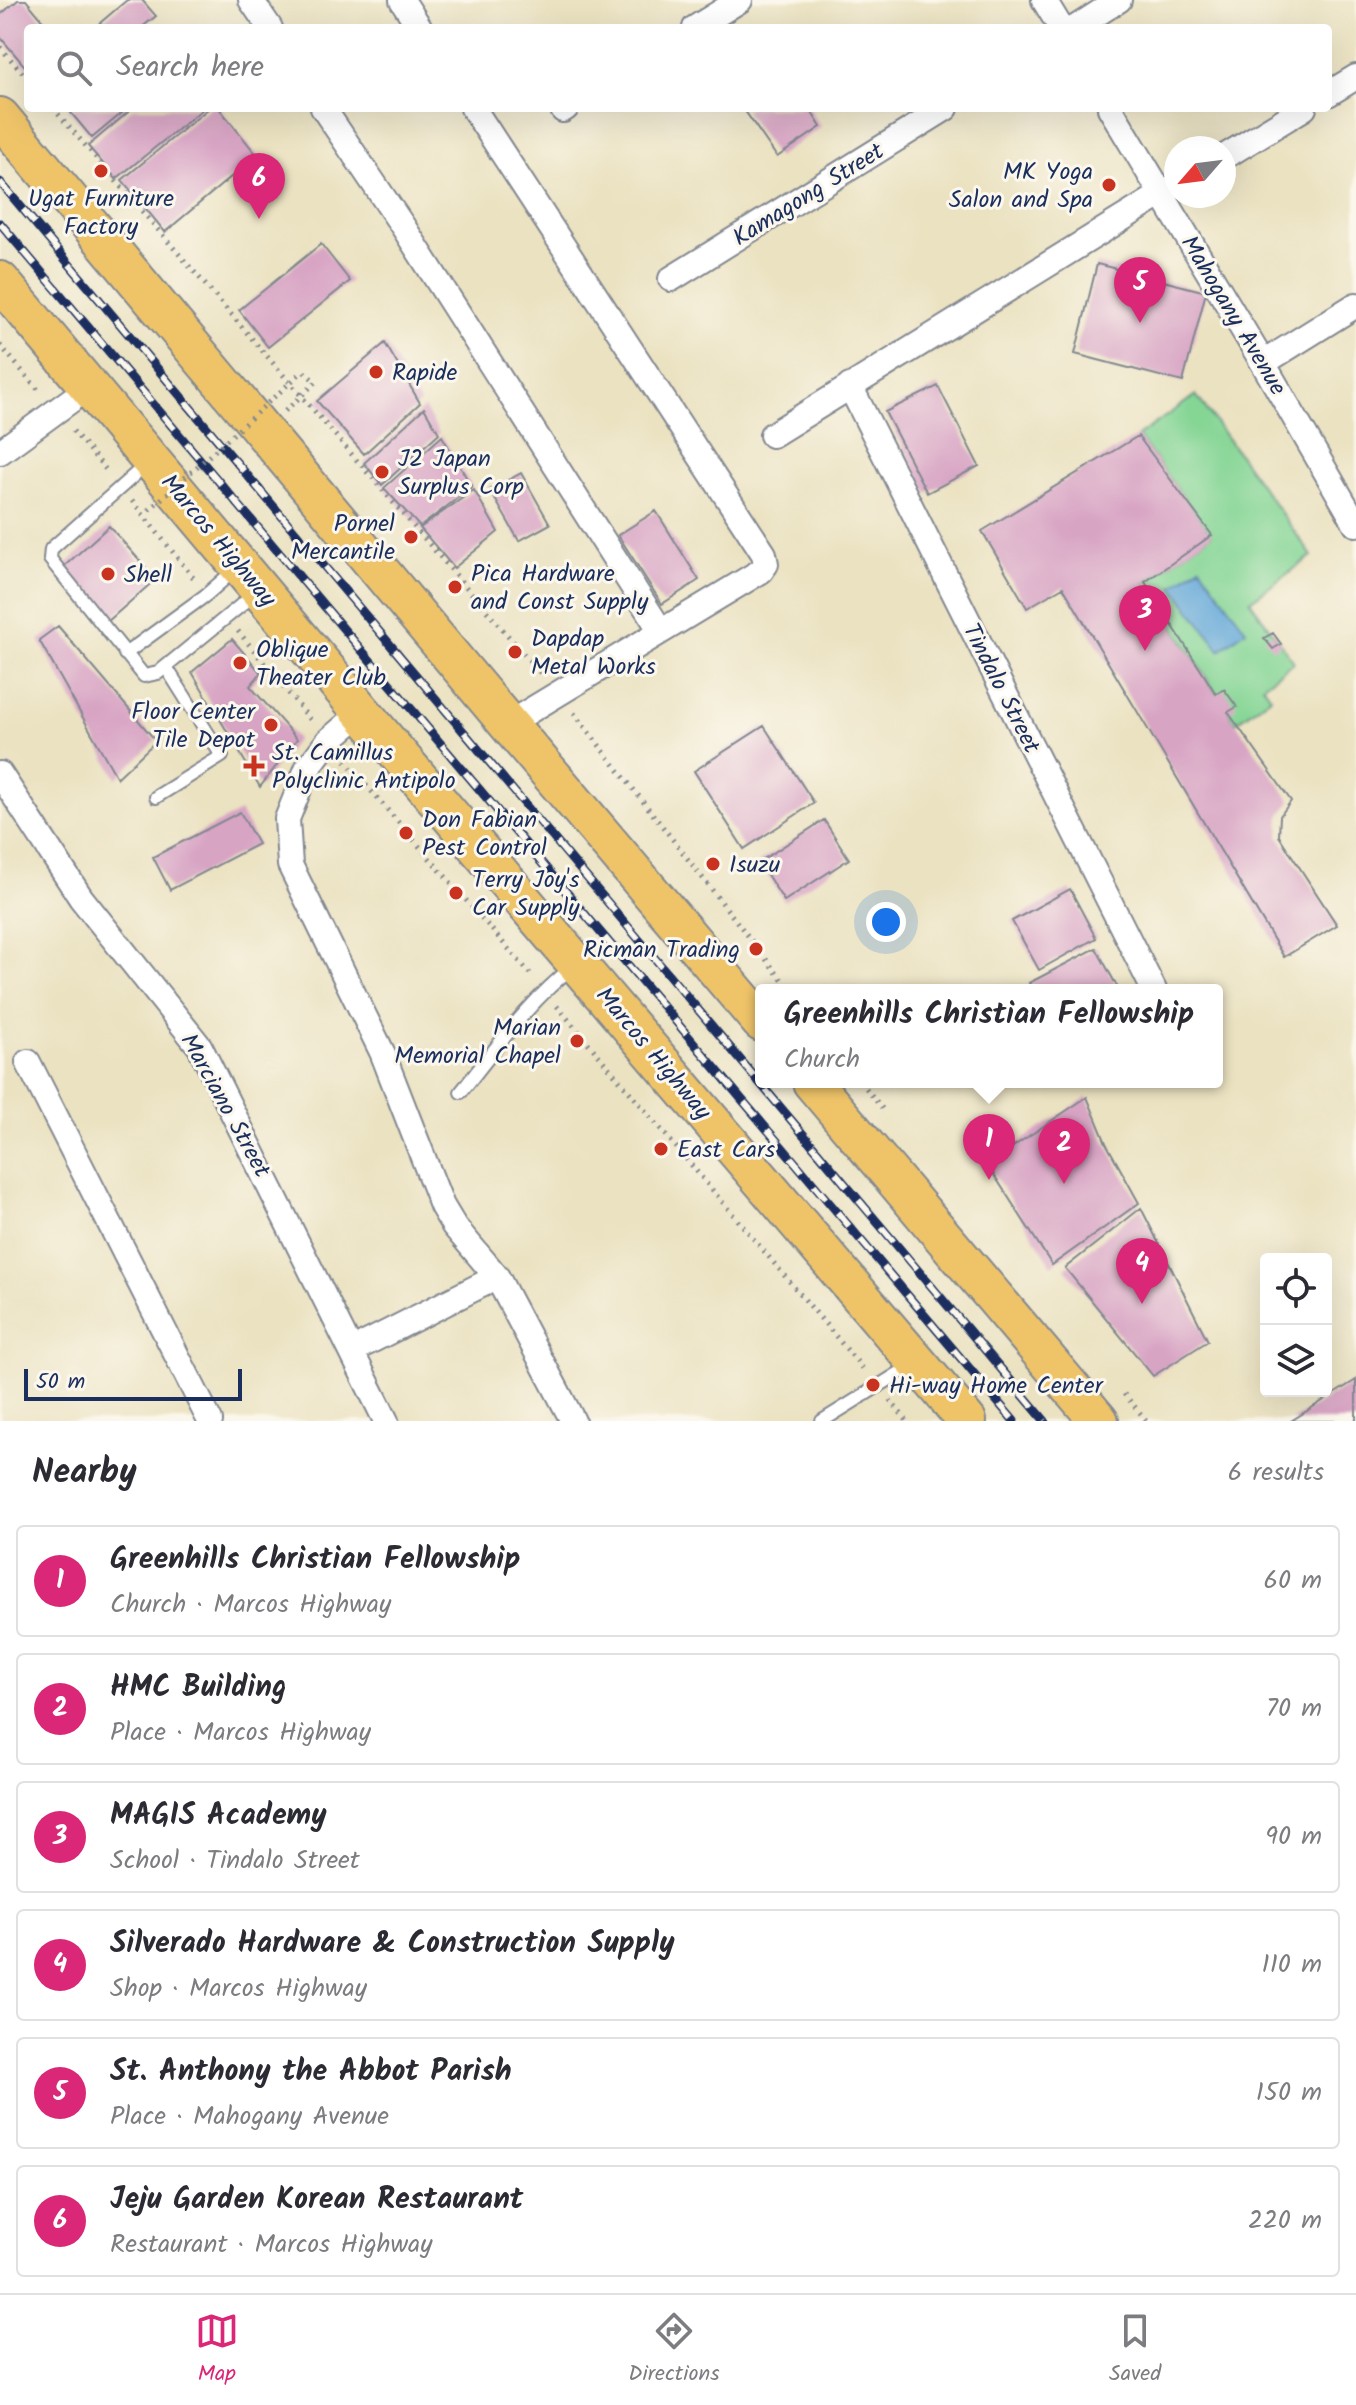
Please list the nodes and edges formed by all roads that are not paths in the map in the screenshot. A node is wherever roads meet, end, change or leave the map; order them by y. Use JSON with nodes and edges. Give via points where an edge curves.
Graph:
{"nodes":[{"id":1,"x":251,"y":0,"type":"edge"},
{"id":2,"x":402,"y":0,"type":"edge"},
{"id":3,"x":740,"y":0,"type":"edge"},
{"id":4,"x":1044,"y":0,"type":"edge"},
{"id":5,"x":1119,"y":0,"type":"edge"},
{"id":6,"x":267,"y":24,"type":"edge"},
{"id":7,"x":417,"y":24,"type":"edge"},
{"id":8,"x":701,"y":24,"type":"edge"},
{"id":9,"x":1059,"y":24,"type":"edge"},
{"id":10,"x":1081,"y":24,"type":"edge"},
{"id":11,"x":1356,"y":77,"type":"edge"},
{"id":12,"x":1332,"y":92,"type":"edge"},
{"id":13,"x":326,"y":112,"type":"edge"},
{"id":14,"x":476,"y":112,"type":"edge"},
{"id":15,"x":940,"y":112,"type":"edge"},
{"id":16,"x":1113,"y":112,"type":"edge"},
{"id":17,"x":1297,"y":112,"type":"edge"},
{"id":18,"x":0,"y":117,"type":"edge"},
{"id":19,"x":1236,"y":150,"type":"edge"},
{"id":20,"x":1164,"y":183,"type":"edge"},
{"id":21,"x":1164,"y":193,"type":"edge"},
{"id":22,"x":1179,"y":208,"type":"edge"},
{"id":23,"x":671,"y":279,"type":"dead end"},
{"id":24,"x":9,"y":298,"type":"edge"},
{"id":25,"x":1356,"y":305,"type":"edge"},
{"id":26,"x":1263,"y":363,"type":"junction"},
{"id":27,"x":850,"y":386,"type":"junction"},
{"id":28,"x":89,"y":387,"type":"junction"},
{"id":29,"x":772,"y":435,"type":"dead end"},
{"id":30,"x":0,"y":452,"type":"edge"},
{"id":31,"x":151,"y":460,"type":"junction"},
{"id":32,"x":1356,"y":524,"type":"edge"},
{"id":33,"x":249,"y":578,"type":"junction"},
{"id":34,"x":661,"y":631,"type":"junction"},
{"id":35,"x":125,"y":654,"type":"junction"},
{"id":36,"x":166,"y":667,"type":"junction"},
{"id":37,"x":362,"y":712,"type":"junction"},
{"id":38,"x":508,"y":724,"type":"junction"},
{"id":39,"x":0,"y":774,"type":"edge"},
{"id":40,"x":156,"y":797,"type":"dead end"},
{"id":41,"x":577,"y":963,"type":"junction"},
{"id":42,"x":1151,"y":984,"type":"edge"},
{"id":43,"x":755,"y":1015,"type":"edge"},
{"id":44,"x":28,"y":1062,"type":"dead end"},
{"id":45,"x":817,"y":1088,"type":"edge"},
{"id":46,"x":461,"y":1092,"type":"dead end"},
{"id":47,"x":497,"y":1277,"type":"junction"},
{"id":48,"x":353,"y":1350,"type":"junction"},
{"id":49,"x":917,"y":1362,"type":"junction"},
{"id":50,"x":210,"y":1421,"type":"edge"},
{"id":51,"x":386,"y":1421,"type":"edge"},
{"id":52,"x":573,"y":1421,"type":"edge"},
{"id":53,"x":822,"y":1421,"type":"edge"},
{"id":54,"x":967,"y":1421,"type":"edge"},
{"id":55,"x":1099,"y":1421,"type":"edge"}],
"edges":[{"from":1,"to":6,"type":"street"},
{"from":2,"to":7,"type":"street"},
{"from":3,"to":8,"type":"street"},
{"from":4,"to":9,"type":"street"},
{"from":5,"to":10,"type":"street"},
{"from":11,"to":12,"type":"street"},
{"from":13,"to":34,"type":"street"},
{"from":14,"to":34,"type":"street","via":[[764,554],[761,571]]},
{"from":15,"to":23,"type":"street","name":"Kamagong Street"},
{"from":16,"to":20,"type":"street","name":"Mahogany Avenue"},
{"from":17,"to":19,"type":"street"},
{"from":18,"to":38,"type":"main road"},
{"from":21,"to":27,"type":"street"},
{"from":22,"to":26,"type":"street","name":"Mahogany Avenue"},
{"from":24,"to":28,"type":"main road","name":"Marcos Highway"},
{"from":25,"to":26,"type":"street"},
{"from":26,"to":32,"type":"street","name":"Mahogany Avenue"},
{"from":27,"to":29,"type":"street"},
{"from":27,"to":42,"type":"street","name":"Tindalo Street"},
{"from":28,"to":30,"type":"street"},
{"from":28,"to":31,"type":"main road","name":"Marcos Highway"},
{"from":31,"to":33,"type":"main road","name":"Marcos Highway"},
{"from":31,"to":35,"type":"lane","via":[[49,554]]},
{"from":33,"to":35,"type":"lane","via":[[206,595]]},
{"from":33,"to":36,"type":"lane","via":[[226,617]]},
{"from":33,"to":37,"type":"main road","name":"Marcos Highway"},
{"from":34,"to":38,"type":"street"},
{"from":35,"to":36,"type":"lane","via":[[144,676]]},
{"from":36,"to":40,"type":"lane","via":[[222,756]]},
{"from":37,"to":41,"type":"main road","name":"Marcos Highway"},
{"from":37,"to":47,"type":"street","via":[[328,741],[307,769],[287,819],[290,865],[382,1052],[442,1206]]},
{"from":38,"to":43,"type":"main road"},
{"from":39,"to":48,"type":"street","name":"Marciano Street","via":[[81,898],[200,1047]]},
{"from":41,"to":46,"type":"lane","via":[[544,990]]},
{"from":41,"to":49,"type":"main road","name":"Marcos Highway"},
{"from":44,"to":50,"type":"street"},
{"from":45,"to":55,"type":"main road"},
{"from":47,"to":48,"type":"street"},
{"from":47,"to":52,"type":"street"},
{"from":48,"to":51,"type":"street","name":"Marciano Street"},
{"from":49,"to":53,"type":"lane"},
{"from":49,"to":54,"type":"main road","name":"Marcos Highway"}]}
